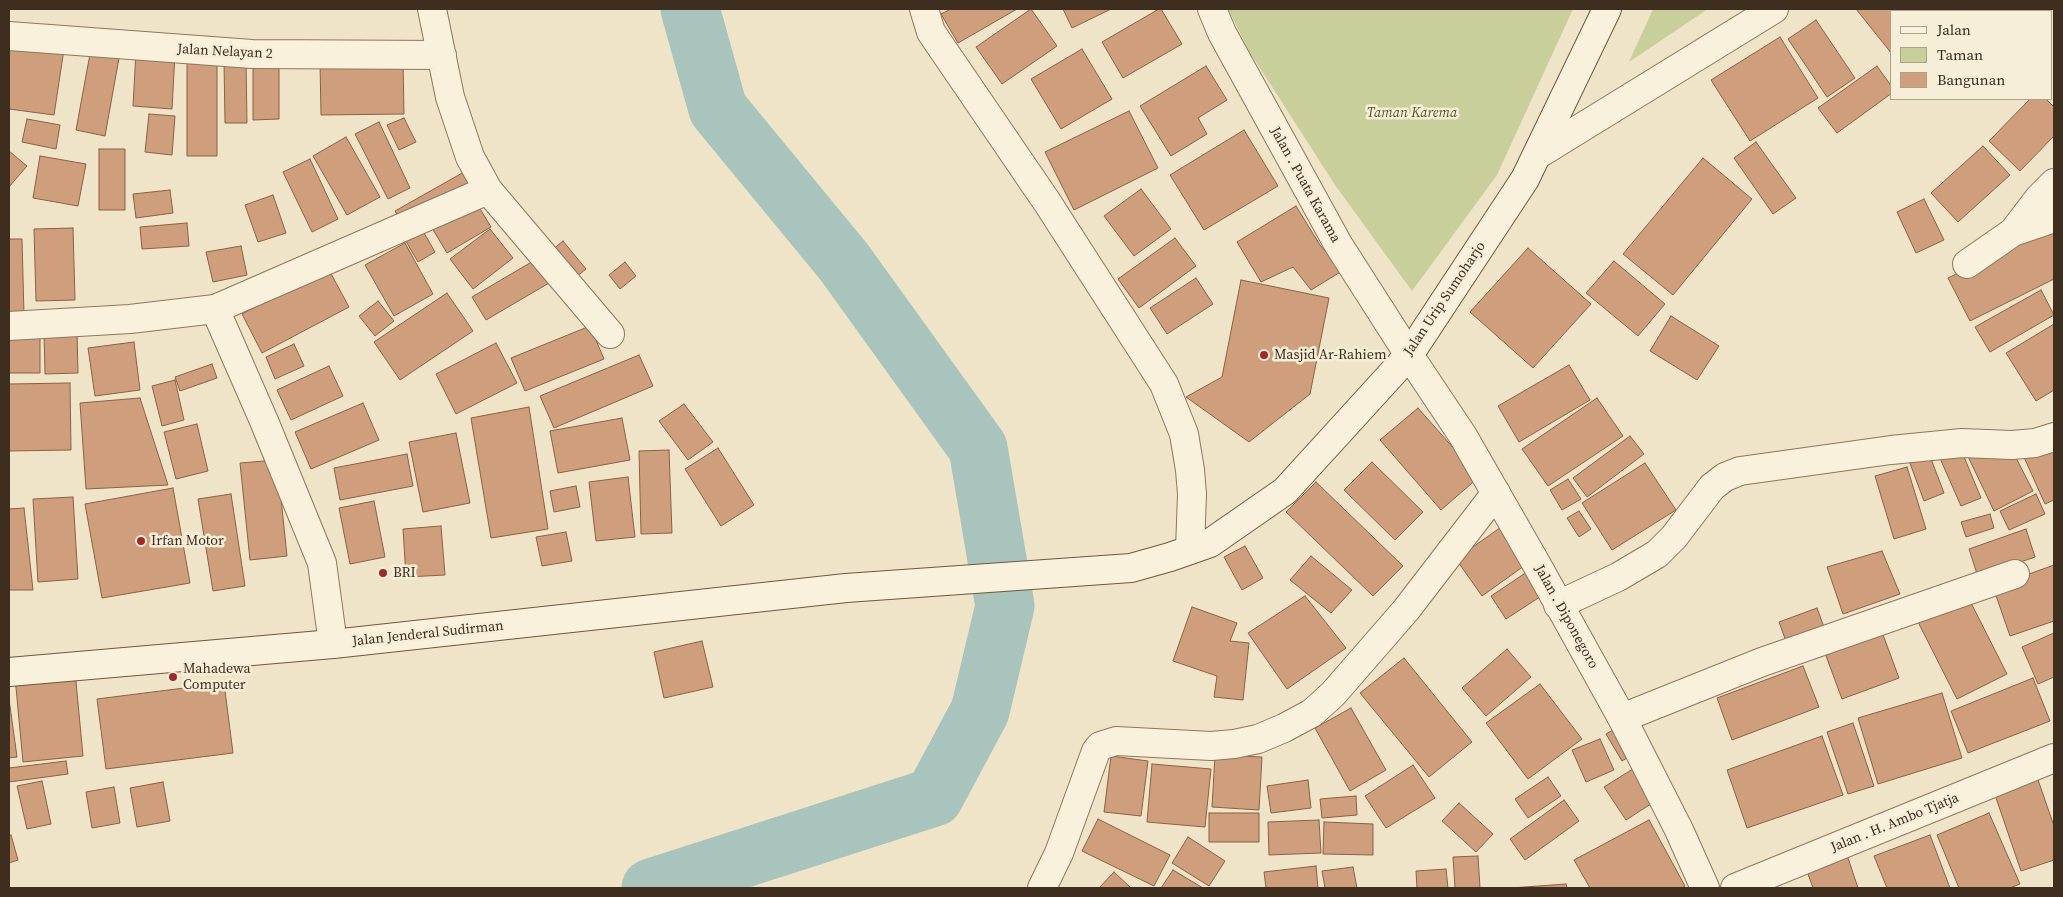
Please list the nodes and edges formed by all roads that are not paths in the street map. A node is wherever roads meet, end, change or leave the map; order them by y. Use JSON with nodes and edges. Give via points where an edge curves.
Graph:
{"nodes":[{"id":1,"x":432,"y":9,"type":"edge"},
{"id":2,"x":924,"y":9,"type":"edge"},
{"id":3,"x":1212,"y":9,"type":"edge"},
{"id":4,"x":1607,"y":9,"type":"edge"},
{"id":5,"x":1774,"y":9,"type":"edge"},
{"id":6,"x":9,"y":36,"type":"edge"},
{"id":7,"x":442,"y":55,"type":"junction"},
{"id":8,"x":1537,"y":155,"type":"junction"},
{"id":9,"x":2054,"y":183,"type":"edge"},
{"id":10,"x":488,"y":190,"type":"junction"},
{"id":11,"x":2054,"y":218,"type":"edge"},
{"id":12,"x":2013,"y":232,"type":"junction"},
{"id":13,"x":1967,"y":264,"type":"dead end"},
{"id":14,"x":215,"y":310,"type":"junction"},
{"id":15,"x":9,"y":326,"type":"edge"},
{"id":16,"x":610,"y":334,"type":"dead end"},
{"id":17,"x":1409,"y":355,"type":"junction"},
{"id":18,"x":2054,"y":437,"type":"edge"},
{"id":19,"x":1496,"y":493,"type":"junction"},
{"id":20,"x":1190,"y":550,"type":"junction"},
{"id":21,"x":1131,"y":568,"type":"joint"},
{"id":22,"x":2015,"y":574,"type":"dead end"},
{"id":23,"x":1558,"y":605,"type":"junction"},
{"id":24,"x":333,"y":644,"type":"junction"},
{"id":25,"x":9,"y":672,"type":"edge"},
{"id":26,"x":1622,"y":718,"type":"junction"},
{"id":27,"x":2054,"y":758,"type":"edge"},
{"id":28,"x":1042,"y":888,"type":"edge"},
{"id":29,"x":1705,"y":888,"type":"edge"},
{"id":30,"x":1735,"y":888,"type":"edge"}],
"edges":[{"from":1,"to":7,"type":"street"},
{"from":2,"to":20,"type":"street","via":[[931,32],[1047,202],[1164,384],[1184,434],[1190,470]]},
{"from":3,"to":17,"type":"street","name":"Jalan . Puata Karama","via":[[1222,33],[1338,244]]},
{"from":4,"to":8,"type":"street","name":"Jalan Urip Sumoharjo"},
{"from":5,"to":8,"type":"street"},
{"from":6,"to":7,"type":"street","name":"Jalan Nelayan 2","via":[[252,54]]},
{"from":7,"to":10,"type":"street","via":[[450,97],[470,157]]},
{"from":8,"to":17,"type":"street","name":"Jalan Urip Sumoharjo","via":[[1525,179]]},
{"from":9,"to":12,"type":"street","via":[[2038,198]]},
{"from":10,"to":14,"type":"street"},
{"from":10,"to":16,"type":"street"},
{"from":11,"to":12,"type":"street"},
{"from":12,"to":13,"type":"street"},
{"from":14,"to":15,"type":"street"},
{"from":14,"to":24,"type":"street","via":[[322,563]]},
{"from":17,"to":19,"type":"street","name":"Jalan . Diponegoro"},
{"from":17,"to":20,"type":"street","name":"Jalan Urip Sumoharjo","via":[[1285,491],[1210,543]]},
{"from":18,"to":23,"type":"street","via":[[2012,445],[1962,443],[1891,450],[1740,471],[1712,488],[1674,538],[1657,554],[1618,577]]},
{"from":19,"to":23,"type":"street","name":"Jalan . Diponegoro"},
{"from":19,"to":28,"type":"street","via":[[1406,610],[1334,694],[1312,713],[1258,739],[1234,744],[1211,746],[1116,741],[1100,746]]},
{"from":20,"to":21,"type":"street","name":"Jalan Urip Sumoharjo"},
{"from":21,"to":24,"type":"street","name":"Jalan Jenderal Sudirman","via":[[846,588]]},
{"from":22,"to":26,"type":"street","via":[[1762,662]]},
{"from":23,"to":26,"type":"street","name":"Jalan . Diponegoro"},
{"from":24,"to":25,"type":"street","name":"Jalan Jenderal Sudirman"},
{"from":26,"to":29,"type":"street","name":"Jalan . Diponegoro"},
{"from":27,"to":30,"type":"street","name":"Jalan . H. Ambo Tjatja"}]}
